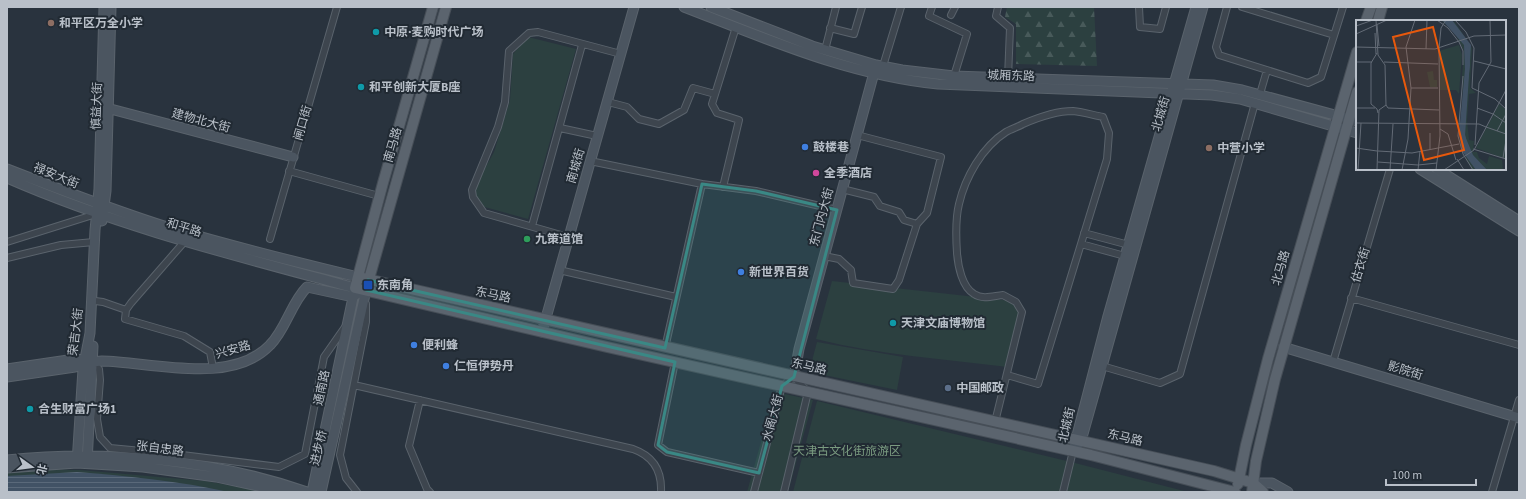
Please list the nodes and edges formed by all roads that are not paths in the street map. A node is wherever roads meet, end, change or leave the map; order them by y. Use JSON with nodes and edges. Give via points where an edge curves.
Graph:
{"nodes":[{"id":1,"x":104,"y":7,"type":"edge"},
{"id":2,"x":111,"y":7,"type":"edge"},
{"id":3,"x":337,"y":7,"type":"edge"},
{"id":4,"x":433,"y":7,"type":"edge"},
{"id":5,"x":446,"y":7,"type":"edge"},
{"id":6,"x":634,"y":7,"type":"edge"},
{"id":7,"x":684,"y":7,"type":"edge"},
{"id":8,"x":711,"y":7,"type":"edge"},
{"id":9,"x":836,"y":7,"type":"edge"},
{"id":10,"x":862,"y":7,"type":"edge"},
{"id":11,"x":901,"y":7,"type":"edge"},
{"id":12,"x":932,"y":7,"type":"edge"},
{"id":13,"x":955,"y":7,"type":"edge"},
{"id":14,"x":998,"y":7,"type":"edge"},
{"id":15,"x":1139,"y":7,"type":"edge"},
{"id":16,"x":1166,"y":7,"type":"edge"},
{"id":17,"x":1196,"y":7,"type":"edge"},
{"id":18,"x":1203,"y":7,"type":"edge"},
{"id":19,"x":1227,"y":7,"type":"edge"},
{"id":20,"x":1242,"y":7,"type":"edge"},
{"id":21,"x":1343,"y":7,"type":"edge"},
{"id":22,"x":1370,"y":8,"type":"edge"},
{"id":23,"x":1380,"y":13,"type":"edge"},
{"id":24,"x":952,"y":15,"type":"dead end"},
{"id":25,"x":1366,"y":20,"type":"edge"},
{"id":26,"x":736,"y":27,"type":"junction"},
{"id":27,"x":830,"y":28,"type":"junction"},
{"id":28,"x":1334,"y":35,"type":"junction"},
{"id":29,"x":582,"y":44,"type":"junction"},
{"id":30,"x":825,"y":50,"type":"junction"},
{"id":31,"x":621,"y":54,"type":"junction"},
{"id":32,"x":1356,"y":55,"type":"edge"},
{"id":33,"x":877,"y":68,"type":"junction"},
{"id":34,"x":1267,"y":70,"type":"junction"},
{"id":35,"x":954,"y":76,"type":"junction"},
{"id":36,"x":1008,"y":78,"type":"junction"},
{"id":37,"x":1177,"y":89,"type":"junction"},
{"id":38,"x":715,"y":94,"type":"junction"},
{"id":39,"x":1260,"y":94,"type":"junction"},
{"id":40,"x":1356,"y":97,"type":"edge"},
{"id":41,"x":608,"y":102,"type":"junction"},
{"id":42,"x":1255,"y":103,"type":"junction"},
{"id":43,"x":105,"y":108,"type":"junction"},
{"id":44,"x":1337,"y":121,"type":"junction"},
{"id":45,"x":1351,"y":123,"type":"edge"},
{"id":46,"x":560,"y":128,"type":"junction"},
{"id":47,"x":857,"y":135,"type":"junction"},
{"id":48,"x":597,"y":136,"type":"junction"},
{"id":49,"x":293,"y":157,"type":"junction"},
{"id":50,"x":590,"y":161,"type":"junction"},
{"id":51,"x":7,"y":169,"type":"edge"},
{"id":52,"x":1390,"y":170,"type":"edge"},
{"id":53,"x":1422,"y":170,"type":"edge"},
{"id":54,"x":1439,"y":170,"type":"edge"},
{"id":55,"x":289,"y":171,"type":"junction"},
{"id":56,"x":7,"y":178,"type":"edge"},
{"id":57,"x":702,"y":184,"type":"junction"},
{"id":58,"x":722,"y":187,"type":"junction"},
{"id":59,"x":842,"y":189,"type":"junction"},
{"id":60,"x":379,"y":196,"type":"junction"},
{"id":61,"x":101,"y":205,"type":"junction"},
{"id":62,"x":837,"y":210,"type":"junction"},
{"id":63,"x":100,"y":215,"type":"junction"},
{"id":64,"x":1519,"y":221,"type":"edge"},
{"id":65,"x":917,"y":224,"type":"junction"},
{"id":66,"x":532,"y":226,"type":"junction"},
{"id":67,"x":1519,"y":231,"type":"edge"},
{"id":68,"x":1084,"y":233,"type":"junction"},
{"id":69,"x":568,"y":236,"type":"junction"},
{"id":70,"x":270,"y":240,"type":"dead end"},
{"id":71,"x":185,"y":241,"type":"junction"},
{"id":72,"x":7,"y":242,"type":"edge"},
{"id":73,"x":94,"y":242,"type":"junction"},
{"id":74,"x":1081,"y":244,"type":"junction"},
{"id":75,"x":1129,"y":245,"type":"junction"},
{"id":76,"x":824,"y":256,"type":"junction"},
{"id":77,"x":1125,"y":256,"type":"junction"},
{"id":78,"x":7,"y":258,"type":"edge"},
{"id":79,"x":559,"y":270,"type":"junction"},
{"id":80,"x":363,"y":279,"type":"junction"},
{"id":81,"x":366,"y":290,"type":"junction"},
{"id":82,"x":354,"y":292,"type":"junction"},
{"id":83,"x":676,"y":297,"type":"junction"},
{"id":84,"x":1351,"y":298,"type":"junction"},
{"id":85,"x":95,"y":301,"type":"junction"},
{"id":86,"x":126,"y":310,"type":"junction"},
{"id":87,"x":545,"y":320,"type":"junction"},
{"id":88,"x":346,"y":325,"type":"junction"},
{"id":89,"x":542,"y":332,"type":"junction"},
{"id":90,"x":1519,"y":345,"type":"edge"},
{"id":91,"x":1284,"y":347,"type":"junction"},
{"id":92,"x":664,"y":348,"type":"junction"},
{"id":93,"x":87,"y":362,"type":"junction"},
{"id":94,"x":675,"y":362,"type":"junction"},
{"id":95,"x":1333,"y":362,"type":"junction"},
{"id":96,"x":1102,"y":366,"type":"junction"},
{"id":97,"x":212,"y":368,"type":"junction"},
{"id":98,"x":7,"y":369,"type":"edge"},
{"id":99,"x":1007,"y":375,"type":"junction"},
{"id":100,"x":7,"y":377,"type":"edge"},
{"id":101,"x":794,"y":377,"type":"junction"},
{"id":102,"x":354,"y":385,"type":"junction"},
{"id":103,"x":782,"y":386,"type":"junction"},
{"id":104,"x":808,"y":392,"type":"junction"},
{"id":105,"x":420,"y":400,"type":"junction"},
{"id":106,"x":1519,"y":400,"type":"edge"},
{"id":107,"x":1516,"y":418,"type":"edge"},
{"id":108,"x":995,"y":422,"type":"junction"},
{"id":109,"x":1078,"y":440,"type":"junction"},
{"id":110,"x":1073,"y":451,"type":"junction"},
{"id":111,"x":82,"y":459,"type":"junction"},
{"id":112,"x":7,"y":460,"type":"edge"},
{"id":113,"x":7,"y":468,"type":"edge"},
{"id":114,"x":759,"y":473,"type":"junction"},
{"id":115,"x":1239,"y":479,"type":"junction"},
{"id":116,"x":1252,"y":487,"type":"edge"},
{"id":117,"x":285,"y":492,"type":"edge"},
{"id":118,"x":306,"y":492,"type":"edge"},
{"id":119,"x":312,"y":492,"type":"edge"},
{"id":120,"x":321,"y":492,"type":"edge"},
{"id":121,"x":357,"y":492,"type":"edge"},
{"id":122,"x":430,"y":492,"type":"edge"},
{"id":123,"x":661,"y":492,"type":"edge"},
{"id":124,"x":754,"y":492,"type":"edge"},
{"id":125,"x":784,"y":492,"type":"edge"},
{"id":126,"x":1063,"y":492,"type":"edge"},
{"id":127,"x":1236,"y":492,"type":"edge"},
{"id":128,"x":1263,"y":492,"type":"edge"},
{"id":129,"x":1288,"y":492,"type":"edge"},
{"id":130,"x":1492,"y":492,"type":"edge"}],
"edges":[{"from":1,"to":43,"type":"street","name":"慎益大街"},
{"from":2,"to":43,"type":"street","name":"慎益大街"},
{"from":3,"to":49,"type":"street","name":"闸口街"},
{"from":4,"to":60,"type":"main road","name":"南马路"},
{"from":5,"to":80,"type":"main road","name":"南马路"},
{"from":6,"to":31,"type":"street","name":"南城街"},
{"from":7,"to":26,"type":"street","name":"城厢东路"},
{"from":8,"to":30,"type":"street","name":"城厢东路"},
{"from":9,"to":27,"type":"street"},
{"from":10,"to":27,"type":"street","via":[[854,34]]},
{"from":11,"to":33,"type":"street"},
{"from":12,"to":35,"type":"street","via":[[929,16],[968,34]]},
{"from":13,"to":24,"type":"street"},
{"from":14,"to":36,"type":"street","via":[[996,16],[1010,28]]},
{"from":15,"to":16,"type":"street","via":[[1140,27],[1160,29]]},
{"from":17,"to":37,"type":"street","name":"北城街"},
{"from":18,"to":37,"type":"street","name":"北城街"},
{"from":19,"to":34,"type":"street","via":[[1216,47],[1219,55]]},
{"from":20,"to":28,"type":"street"},
{"from":21,"to":28,"type":"street"},
{"from":22,"to":23,"type":"main road"},
{"from":22,"to":25,"type":"main road"},
{"from":26,"to":33,"type":"street","name":"城厢东路","via":[[817,58]]},
{"from":26,"to":38,"type":"street"},
{"from":27,"to":30,"type":"street"},
{"from":28,"to":34,"type":"street","via":[[1321,77],[1308,83]]},
{"from":29,"to":31,"type":"street"},
{"from":29,"to":46,"type":"street"},
{"from":29,"to":66,"type":"street","via":[[538,32],[529,33],[509,51],[503,108],[498,127],[472,190],[473,197],[484,213]]},
{"from":30,"to":33,"type":"street","name":"城厢东路"},
{"from":31,"to":41,"type":"street","name":"南城街"},
{"from":32,"to":44,"type":"main road","name":"北马路"},
{"from":33,"to":35,"type":"street","name":"城厢东路"},
{"from":33,"to":37,"type":"street","name":"城厢东路","via":[[938,84]]},
{"from":33,"to":47,"type":"street","name":"东门内大街"},
{"from":34,"to":39,"type":"street"},
{"from":35,"to":36,"type":"street","name":"城厢东路"},
{"from":36,"to":37,"type":"street","name":"城厢东路"},
{"from":37,"to":39,"type":"street","name":"城厢东路","via":[[1225,87]]},
{"from":37,"to":42,"type":"street","name":"城厢东路"},
{"from":37,"to":75,"type":"street","name":"北城街"},
{"from":37,"to":96,"type":"street","name":"北城街"},
{"from":38,"to":41,"type":"street","via":[[693,88],[684,110],[659,124],[639,119],[627,107]]},
{"from":38,"to":58,"type":"street","via":[[712,104],[717,113],[739,120]]},
{"from":39,"to":44,"type":"street","name":"城厢东路"},
{"from":40,"to":45,"type":"main road","name":"北马路"},
{"from":41,"to":48,"type":"street","name":"南城街"},
{"from":42,"to":44,"type":"street","name":"城厢东路"},
{"from":42,"to":96,"type":"street","via":[[1180,374],[1160,383]]},
{"from":43,"to":49,"type":"street","name":"建物北大街"},
{"from":43,"to":61,"type":"street","name":"慎益大街"},
{"from":44,"to":45,"type":"street","name":"城厢东路"},
{"from":44,"to":115,"type":"main road","name":"北马路","via":[[1270,352]]},
{"from":45,"to":91,"type":"main road","name":"北马路"},
{"from":46,"to":48,"type":"street"},
{"from":46,"to":66,"type":"street"},
{"from":47,"to":59,"type":"street","name":"东门内大街"},
{"from":47,"to":65,"type":"street","via":[[941,157],[927,213]]},
{"from":48,"to":50,"type":"street","name":"南城街"},
{"from":49,"to":55,"type":"street","name":"闸口街"},
{"from":50,"to":57,"type":"street"},
{"from":50,"to":69,"type":"street","name":"南城街"},
{"from":51,"to":61,"type":"street","name":"禄安大街"},
{"from":52,"to":84,"type":"street","name":"估衣街"},
{"from":53,"to":67,"type":"street"},
{"from":54,"to":64,"type":"street"},
{"from":55,"to":60,"type":"street"},
{"from":55,"to":70,"type":"street","name":"闸口街"},
{"from":56,"to":63,"type":"street","name":"禄安大街"},
{"from":57,"to":58,"type":"street"},
{"from":57,"to":83,"type":"street"},
{"from":58,"to":62,"type":"street","via":[[756,191]]},
{"from":59,"to":62,"type":"street","name":"东门内大街"},
{"from":59,"to":65,"type":"street","via":[[874,197],[880,206],[899,212],[904,220]]},
{"from":60,"to":80,"type":"main road","name":"南马路"},
{"from":61,"to":63,"type":"street","name":"荣吉大街"},
{"from":61,"to":80,"type":"street","name":"和平路","via":[[168,227]]},
{"from":62,"to":76,"type":"street","name":"东门内大街"},
{"from":63,"to":71,"type":"street","name":"和平路"},
{"from":63,"to":72,"type":"street"},
{"from":63,"to":73,"type":"street","name":"荣吉大街"},
{"from":63,"to":85,"type":"street","name":"荣吉大街"},
{"from":65,"to":76,"type":"street","via":[[899,280],[893,289],[853,283],[851,270],[839,260]]},
{"from":66,"to":69,"type":"street"},
{"from":68,"to":74,"type":"street"},
{"from":68,"to":75,"type":"street"},
{"from":68,"to":99,"type":"street","via":[[1107,159],[1109,134],[1103,116],[1059,112],[1037,117],[1006,132],[975,165],[958,205],[958,265],[968,289],[973,294],[989,298],[1003,295],[1016,302],[1022,312]]},
{"from":69,"to":79,"type":"street","name":"南城街"},
{"from":71,"to":82,"type":"street","name":"和平路"},
{"from":71,"to":86,"type":"street"},
{"from":73,"to":78,"type":"street","via":[[62,245]]},
{"from":73,"to":93,"type":"street","name":"荣吉大街"},
{"from":74,"to":77,"type":"street"},
{"from":74,"to":99,"type":"street","via":[[1038,384]]},
{"from":75,"to":77,"type":"street","name":"北城街"},
{"from":76,"to":101,"type":"street","name":"东门内大街","via":[[798,349]]},
{"from":77,"to":109,"type":"street","name":"北城街"},
{"from":79,"to":83,"type":"street"},
{"from":79,"to":87,"type":"street","name":"南城街"},
{"from":80,"to":81,"type":"main road","name":"南马路"},
{"from":80,"to":82,"type":"main road","name":"南马路"},
{"from":80,"to":87,"type":"main road","name":"东马路"},
{"from":81,"to":82,"type":"main road","name":"东马路"},
{"from":81,"to":89,"type":"main road","name":"东马路"},
{"from":81,"to":102,"type":"street","via":[[366,322]]},
{"from":81,"to":120,"type":"street","name":"进步桥"},
{"from":82,"to":88,"type":"street","name":"通南路"},
{"from":82,"to":97,"type":"street","name":"兴安路","via":[[307,286],[275,340],[266,349],[246,361]]},
{"from":83,"to":92,"type":"street"},
{"from":84,"to":90,"type":"street"},
{"from":84,"to":95,"type":"street","name":"估衣街"},
{"from":85,"to":86,"type":"street"},
{"from":85,"to":93,"type":"street","name":"荣吉大街"},
{"from":86,"to":97,"type":"street","via":[[125,319],[184,336],[210,352]]},
{"from":87,"to":89,"type":"street","name":"南城街"},
{"from":87,"to":92,"type":"main road","name":"东马路"},
{"from":88,"to":93,"type":"street","name":"张自忠路","via":[[324,357],[305,454],[279,467],[110,448],[100,437],[97,419],[99,369]]},
{"from":88,"to":119,"type":"street","name":"通南路"},
{"from":89,"to":94,"type":"main road","name":"东马路"},
{"from":91,"to":95,"type":"street","name":"影院街"},
{"from":91,"to":116,"type":"main road","name":"北马路","via":[[1259,446]]},
{"from":92,"to":101,"type":"main road","name":"东马路"},
{"from":93,"to":97,"type":"street","name":"兴安路","via":[[108,361],[180,369]]},
{"from":93,"to":98,"type":"street","name":"兴安路","via":[[75,359]]},
{"from":93,"to":100,"type":"street","name":"兴安路"},
{"from":93,"to":111,"type":"street","name":"荣吉大街"},
{"from":94,"to":103,"type":"main road","name":"东马路"},
{"from":94,"to":114,"type":"street","via":[[658,445],[667,452]]},
{"from":95,"to":107,"type":"street","name":"影院街"},
{"from":96,"to":109,"type":"street","name":"北城街"},
{"from":99,"to":108,"type":"street"},
{"from":101,"to":103,"type":"street","name":"水阁大街"},
{"from":101,"to":104,"type":"street"},
{"from":101,"to":108,"type":"main road","name":"东马路"},
{"from":102,"to":105,"type":"street"},
{"from":102,"to":121,"type":"street","via":[[340,455],[346,478]]},
{"from":103,"to":104,"type":"main road","name":"东马路"},
{"from":103,"to":114,"type":"street","name":"水阁大街"},
{"from":104,"to":110,"type":"main road","name":"东马路"},
{"from":104,"to":125,"type":"street"},
{"from":105,"to":122,"type":"street","via":[[409,446]]},
{"from":105,"to":123,"type":"street","via":[[587,437],[642,452],[658,470]]},
{"from":106,"to":107,"type":"street"},
{"from":107,"to":130,"type":"street"},
{"from":108,"to":109,"type":"main road","name":"东马路"},
{"from":109,"to":110,"type":"street","name":"北城街"},
{"from":109,"to":115,"type":"main road","name":"东马路"},
{"from":110,"to":126,"type":"street"},
{"from":110,"to":127,"type":"main road","name":"东马路"},
{"from":111,"to":112,"type":"street","name":"张自忠路"},
{"from":111,"to":113,"type":"street","name":"张自忠路"},
{"from":111,"to":117,"type":"street","name":"张自忠路","via":[[180,471]]},
{"from":111,"to":118,"type":"street","name":"张自忠路","via":[[127,458],[188,465],[254,477]]},
{"from":114,"to":124,"type":"street","name":"水阁大街"},
{"from":115,"to":116,"type":"main road","name":"东马路"},
{"from":115,"to":127,"type":"main road","name":"北马路"},
{"from":116,"to":128,"type":"main road"},
{"from":116,"to":129,"type":"street","via":[[1272,483]]}]}
